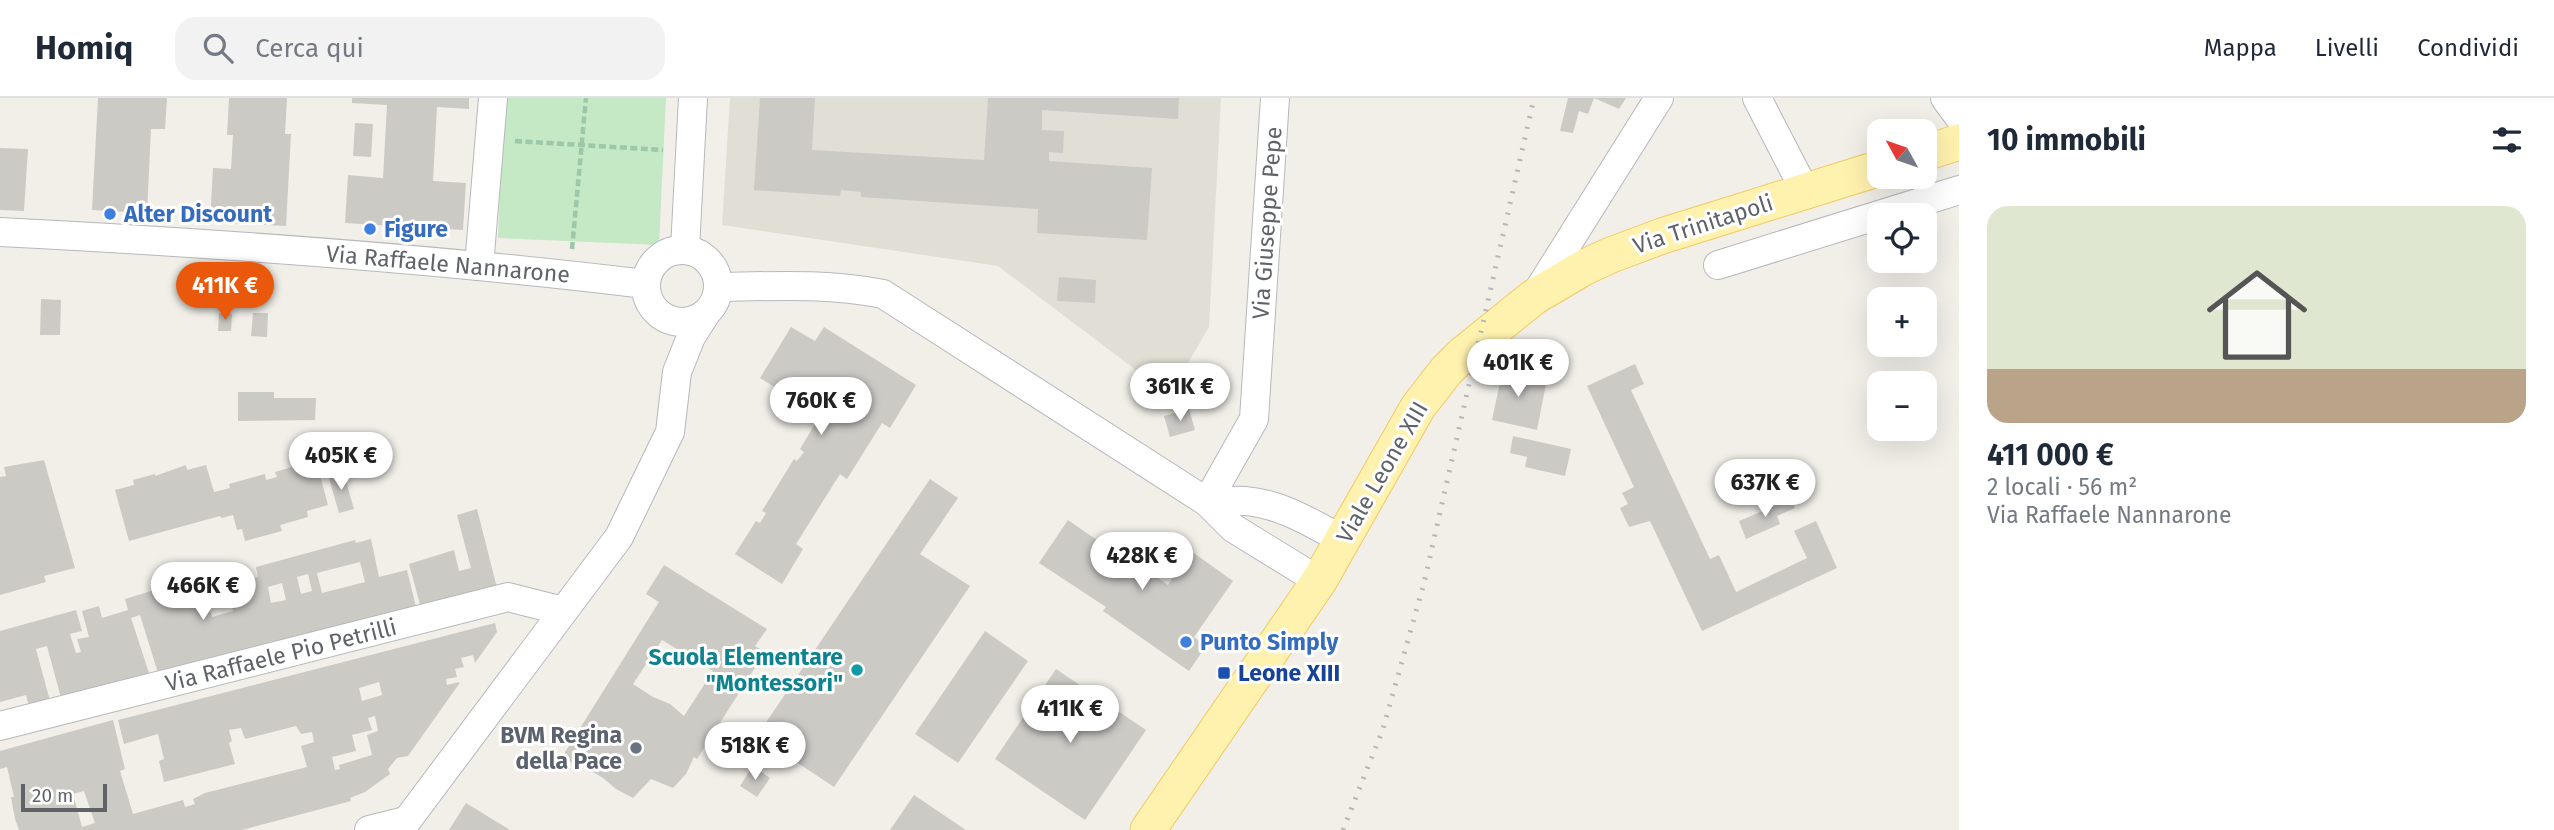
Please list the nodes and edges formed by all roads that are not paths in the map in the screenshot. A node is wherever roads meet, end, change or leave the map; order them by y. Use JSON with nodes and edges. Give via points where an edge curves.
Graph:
{"nodes":[{"id":1,"x":493,"y":98,"type":"edge"},
{"id":2,"x":693,"y":98,"type":"edge"},
{"id":3,"x":1275,"y":98,"type":"edge"},
{"id":4,"x":1659,"y":98,"type":"edge"},
{"id":5,"x":1757,"y":98,"type":"edge"},
{"id":6,"x":1945,"y":98,"type":"edge"},
{"id":7,"x":1959,"y":117,"type":"edge"},
{"id":8,"x":1959,"y":142,"type":"edge"},
{"id":9,"x":1937,"y":149,"type":"edge"},
{"id":10,"x":1867,"y":172,"type":"edge"},
{"id":11,"x":1959,"y":190,"type":"edge"},
{"id":12,"x":1805,"y":191,"type":"junction"},
{"id":13,"x":1918,"y":203,"type":"edge"},
{"id":14,"x":1867,"y":219,"type":"edge"},
{"id":15,"x":0,"y":232,"type":"edge"},
{"id":16,"x":685,"y":249,"type":"junction"},
{"id":17,"x":1718,"y":265,"type":"dead end"},
{"id":18,"x":479,"y":266,"type":"junction"},
{"id":19,"x":645,"y":284,"type":"junction"},
{"id":20,"x":719,"y":287,"type":"junction"},
{"id":21,"x":1534,"y":297,"type":"junction"},
{"id":22,"x":656,"y":312,"type":"junction"},
{"id":23,"x":705,"y":315,"type":"junction"},
{"id":24,"x":677,"y":372,"type":"junction"},
{"id":25,"x":1207,"y":502,"type":"junction"},
{"id":26,"x":1343,"y":540,"type":"junction"},
{"id":27,"x":1319,"y":581,"type":"junction"},
{"id":28,"x":563,"y":611,"type":"junction"},
{"id":29,"x":0,"y":726,"type":"edge"},
{"id":30,"x":403,"y":826,"type":"edge"},
{"id":31,"x":369,"y":830,"type":"edge"},
{"id":32,"x":1148,"y":830,"type":"edge"}],
"edges":[{"from":1,"to":18,"type":"street"},
{"from":2,"to":16,"type":"street"},
{"from":3,"to":25,"type":"street","name":"Via Giuseppe Pepe","via":[[1254,419]]},
{"from":4,"to":21,"type":"street","name":"Viale Leone XIII"},
{"from":5,"to":12,"type":"street"},
{"from":6,"to":7,"type":"street"},
{"from":8,"to":9,"type":"main road"},
{"from":10,"to":12,"type":"main road","name":"Via Trinitapoli"},
{"from":11,"to":13,"type":"street"},
{"from":12,"to":21,"type":"main road","name":"Via Trinitapoli","via":[[1624,250]]},
{"from":14,"to":17,"type":"street"},
{"from":15,"to":18,"type":"street","name":"Via Raffaele Nannarone"},
{"from":16,"to":19,"type":"street","via":[[660,256]]},
{"from":16,"to":20,"type":"street","via":[[710,261]]},
{"from":18,"to":19,"type":"street","name":"Via Raffaele Nannarone"},
{"from":19,"to":22,"type":"street"},
{"from":20,"to":23,"type":"street","via":[[714,305]]},
{"from":20,"to":25,"type":"street","via":[[810,285],[883,294]]},
{"from":21,"to":26,"type":"main road","name":"Viale Leone XIII","via":[[1478,340],[1431,388]]},
{"from":22,"to":23,"type":"street","via":[[667,320],[686,323]]},
{"from":22,"to":24,"type":"street"},
{"from":23,"to":24,"type":"street"},
{"from":24,"to":28,"type":"street","via":[[670,432],[618,537]]},
{"from":25,"to":26,"type":"street","via":[[1275,506]]},
{"from":25,"to":27,"type":"street","via":[[1233,528]]},
{"from":26,"to":27,"type":"main road","name":"Viale Leone XIII"},
{"from":27,"to":32,"type":"main road","name":"Viale Leone XIII"},
{"from":28,"to":29,"type":"street","name":"Via Raffaele Pio Petrilli","via":[[508,597]]},
{"from":28,"to":30,"type":"street"},
{"from":30,"to":31,"type":"street"}]}
